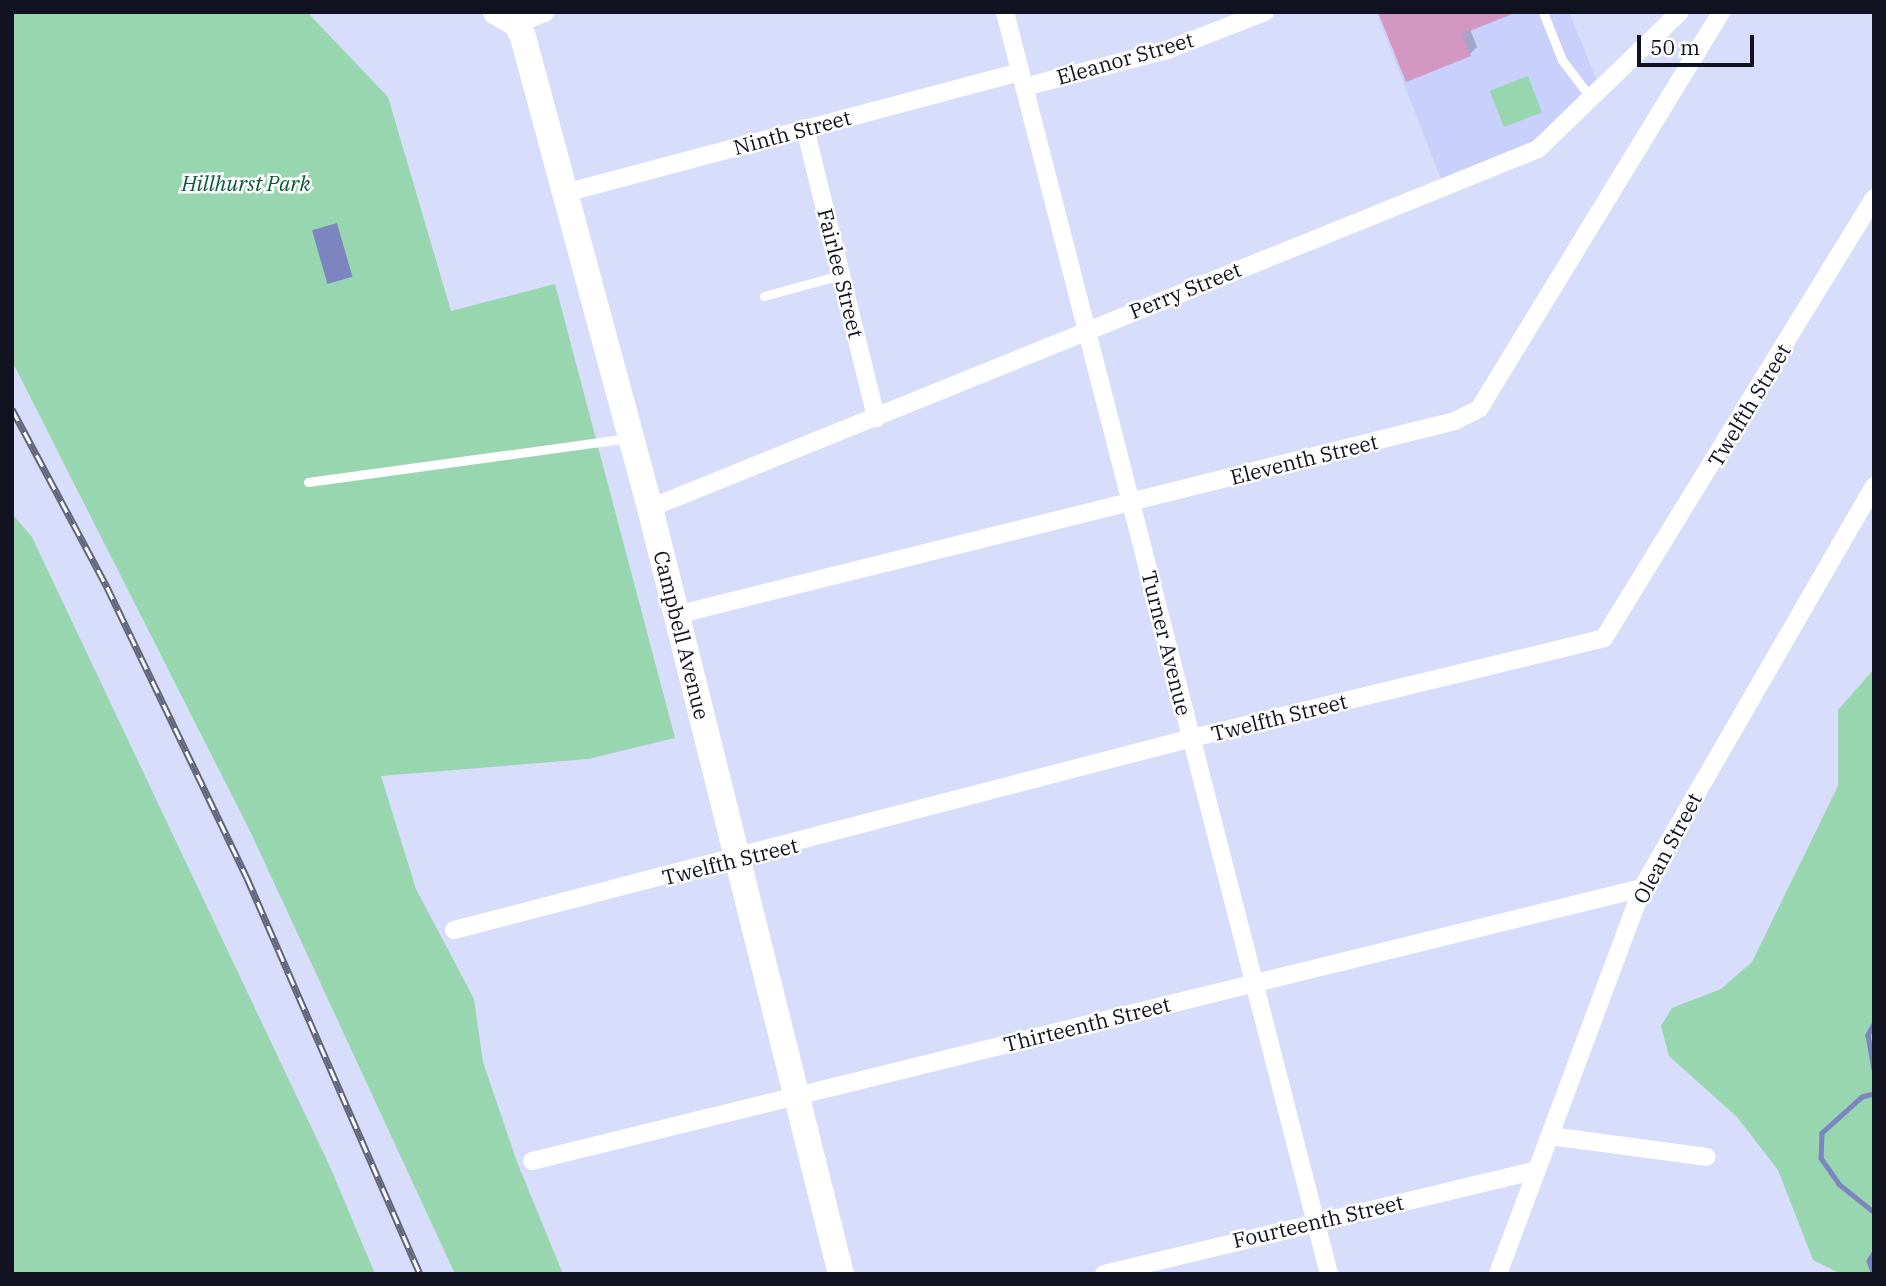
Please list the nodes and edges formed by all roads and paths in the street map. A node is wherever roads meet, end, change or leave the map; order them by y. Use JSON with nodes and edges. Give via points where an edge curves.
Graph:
{"nodes":[{"id":1,"x":546,"y":12,"type":"edge"},
{"id":2,"x":1005,"y":12,"type":"edge"},
{"id":3,"x":1265,"y":12,"type":"edge"},
{"id":4,"x":1543,"y":12,"type":"edge"},
{"id":5,"x":1680,"y":12,"type":"edge"},
{"id":6,"x":1720,"y":12,"type":"edge"},
{"id":7,"x":510,"y":16,"type":"edge"},
{"id":8,"x":1022,"y":79,"type":"junction"},
{"id":9,"x":1591,"y":98,"type":"junction"},
{"id":10,"x":805,"y":128,"type":"junction"},
{"id":11,"x":565,"y":193,"type":"junction"},
{"id":12,"x":1874,"y":198,"type":"edge"},
{"id":13,"x":841,"y":275,"type":"junction"},
{"id":14,"x":764,"y":296,"type":"dead end"},
{"id":15,"x":1087,"y":330,"type":"junction"},
{"id":16,"x":876,"y":418,"type":"junction"},
{"id":17,"x":631,"y":438,"type":"junction"},
{"id":18,"x":307,"y":482,"type":"dead end"},
{"id":19,"x":1874,"y":486,"type":"edge"},
{"id":20,"x":1132,"y":503,"type":"junction"},
{"id":21,"x":650,"y":508,"type":"junction"},
{"id":22,"x":676,"y":615,"type":"junction"},
{"id":23,"x":1192,"y":738,"type":"junction"},
{"id":24,"x":739,"y":860,"type":"junction"},
{"id":25,"x":1642,"y":888,"type":"junction"},
{"id":26,"x":454,"y":930,"type":"dead end"},
{"id":27,"x":1257,"y":982,"type":"junction"},
{"id":28,"x":797,"y":1096,"type":"junction"},
{"id":29,"x":1550,"y":1136,"type":"junction"},
{"id":30,"x":1707,"y":1157,"type":"dead end"},
{"id":31,"x":532,"y":1161,"type":"dead end"},
{"id":32,"x":1533,"y":1171,"type":"junction"},
{"id":33,"x":1315,"y":1221,"type":"junction"},
{"id":34,"x":841,"y":1274,"type":"edge"},
{"id":35,"x":1104,"y":1274,"type":"edge"},
{"id":36,"x":1329,"y":1274,"type":"edge"},
{"id":37,"x":1498,"y":1274,"type":"edge"}],
"edges":[{"from":1,"to":7,"type":"street"},
{"from":2,"to":8,"type":"street","name":"Turner Avenue"},
{"from":3,"to":8,"type":"street","name":"Eleanor Street","via":[[1167,50]]},
{"from":4,"to":9,"type":"lane","via":[[1562,60]]},
{"from":5,"to":9,"type":"street","name":"Perry Street"},
{"from":6,"to":20,"type":"street","name":"Eleventh Street","via":[[1479,409],[1455,421]]},
{"from":7,"to":11,"type":"street","name":"Campbell Avenue"},
{"from":8,"to":10,"type":"street","name":"Ninth Street"},
{"from":8,"to":15,"type":"street","name":"Turner Avenue"},
{"from":9,"to":15,"type":"street","name":"Perry Street","via":[[1538,149]]},
{"from":10,"to":11,"type":"street","name":"Ninth Street"},
{"from":10,"to":13,"type":"street","name":"Fairlee Street"},
{"from":11,"to":17,"type":"street","name":"Campbell Avenue"},
{"from":12,"to":23,"type":"street","name":"Twelfth Street","via":[[1621,618],[1604,638]]},
{"from":13,"to":14,"type":"lane"},
{"from":13,"to":16,"type":"street","name":"Fairlee Street"},
{"from":15,"to":16,"type":"street","name":"Perry Street"},
{"from":15,"to":20,"type":"street","name":"Turner Avenue"},
{"from":16,"to":21,"type":"street","name":"Perry Street"},
{"from":17,"to":18,"type":"lane"},
{"from":17,"to":21,"type":"street","name":"Campbell Avenue"},
{"from":19,"to":25,"type":"street","name":"Olean Street"},
{"from":20,"to":22,"type":"street","name":"Eleventh Street"},
{"from":20,"to":23,"type":"street","name":"Turner Avenue"},
{"from":21,"to":22,"type":"street","name":"Campbell Avenue"},
{"from":22,"to":24,"type":"street","name":"Campbell Avenue"},
{"from":23,"to":24,"type":"street","name":"Twelfth Street"},
{"from":23,"to":27,"type":"street","name":"Turner Avenue"},
{"from":24,"to":26,"type":"street","name":"Twelfth Street"},
{"from":24,"to":28,"type":"street","name":"Campbell Avenue"},
{"from":25,"to":27,"type":"street","name":"Thirteenth Street"},
{"from":25,"to":29,"type":"street","name":"Olean Street"},
{"from":27,"to":28,"type":"street","name":"Thirteenth Street"},
{"from":27,"to":33,"type":"street","name":"Turner Avenue"},
{"from":28,"to":31,"type":"street","name":"Thirteenth Street"},
{"from":28,"to":34,"type":"street","name":"Campbell Avenue"},
{"from":29,"to":30,"type":"street"},
{"from":29,"to":32,"type":"street","name":"Olean Street"},
{"from":32,"to":33,"type":"street","name":"Fourteenth Street"},
{"from":32,"to":37,"type":"street","name":"Olean Street"},
{"from":33,"to":35,"type":"street","name":"Fourteenth Street"},
{"from":33,"to":36,"type":"street","name":"Turner Avenue"}]}
